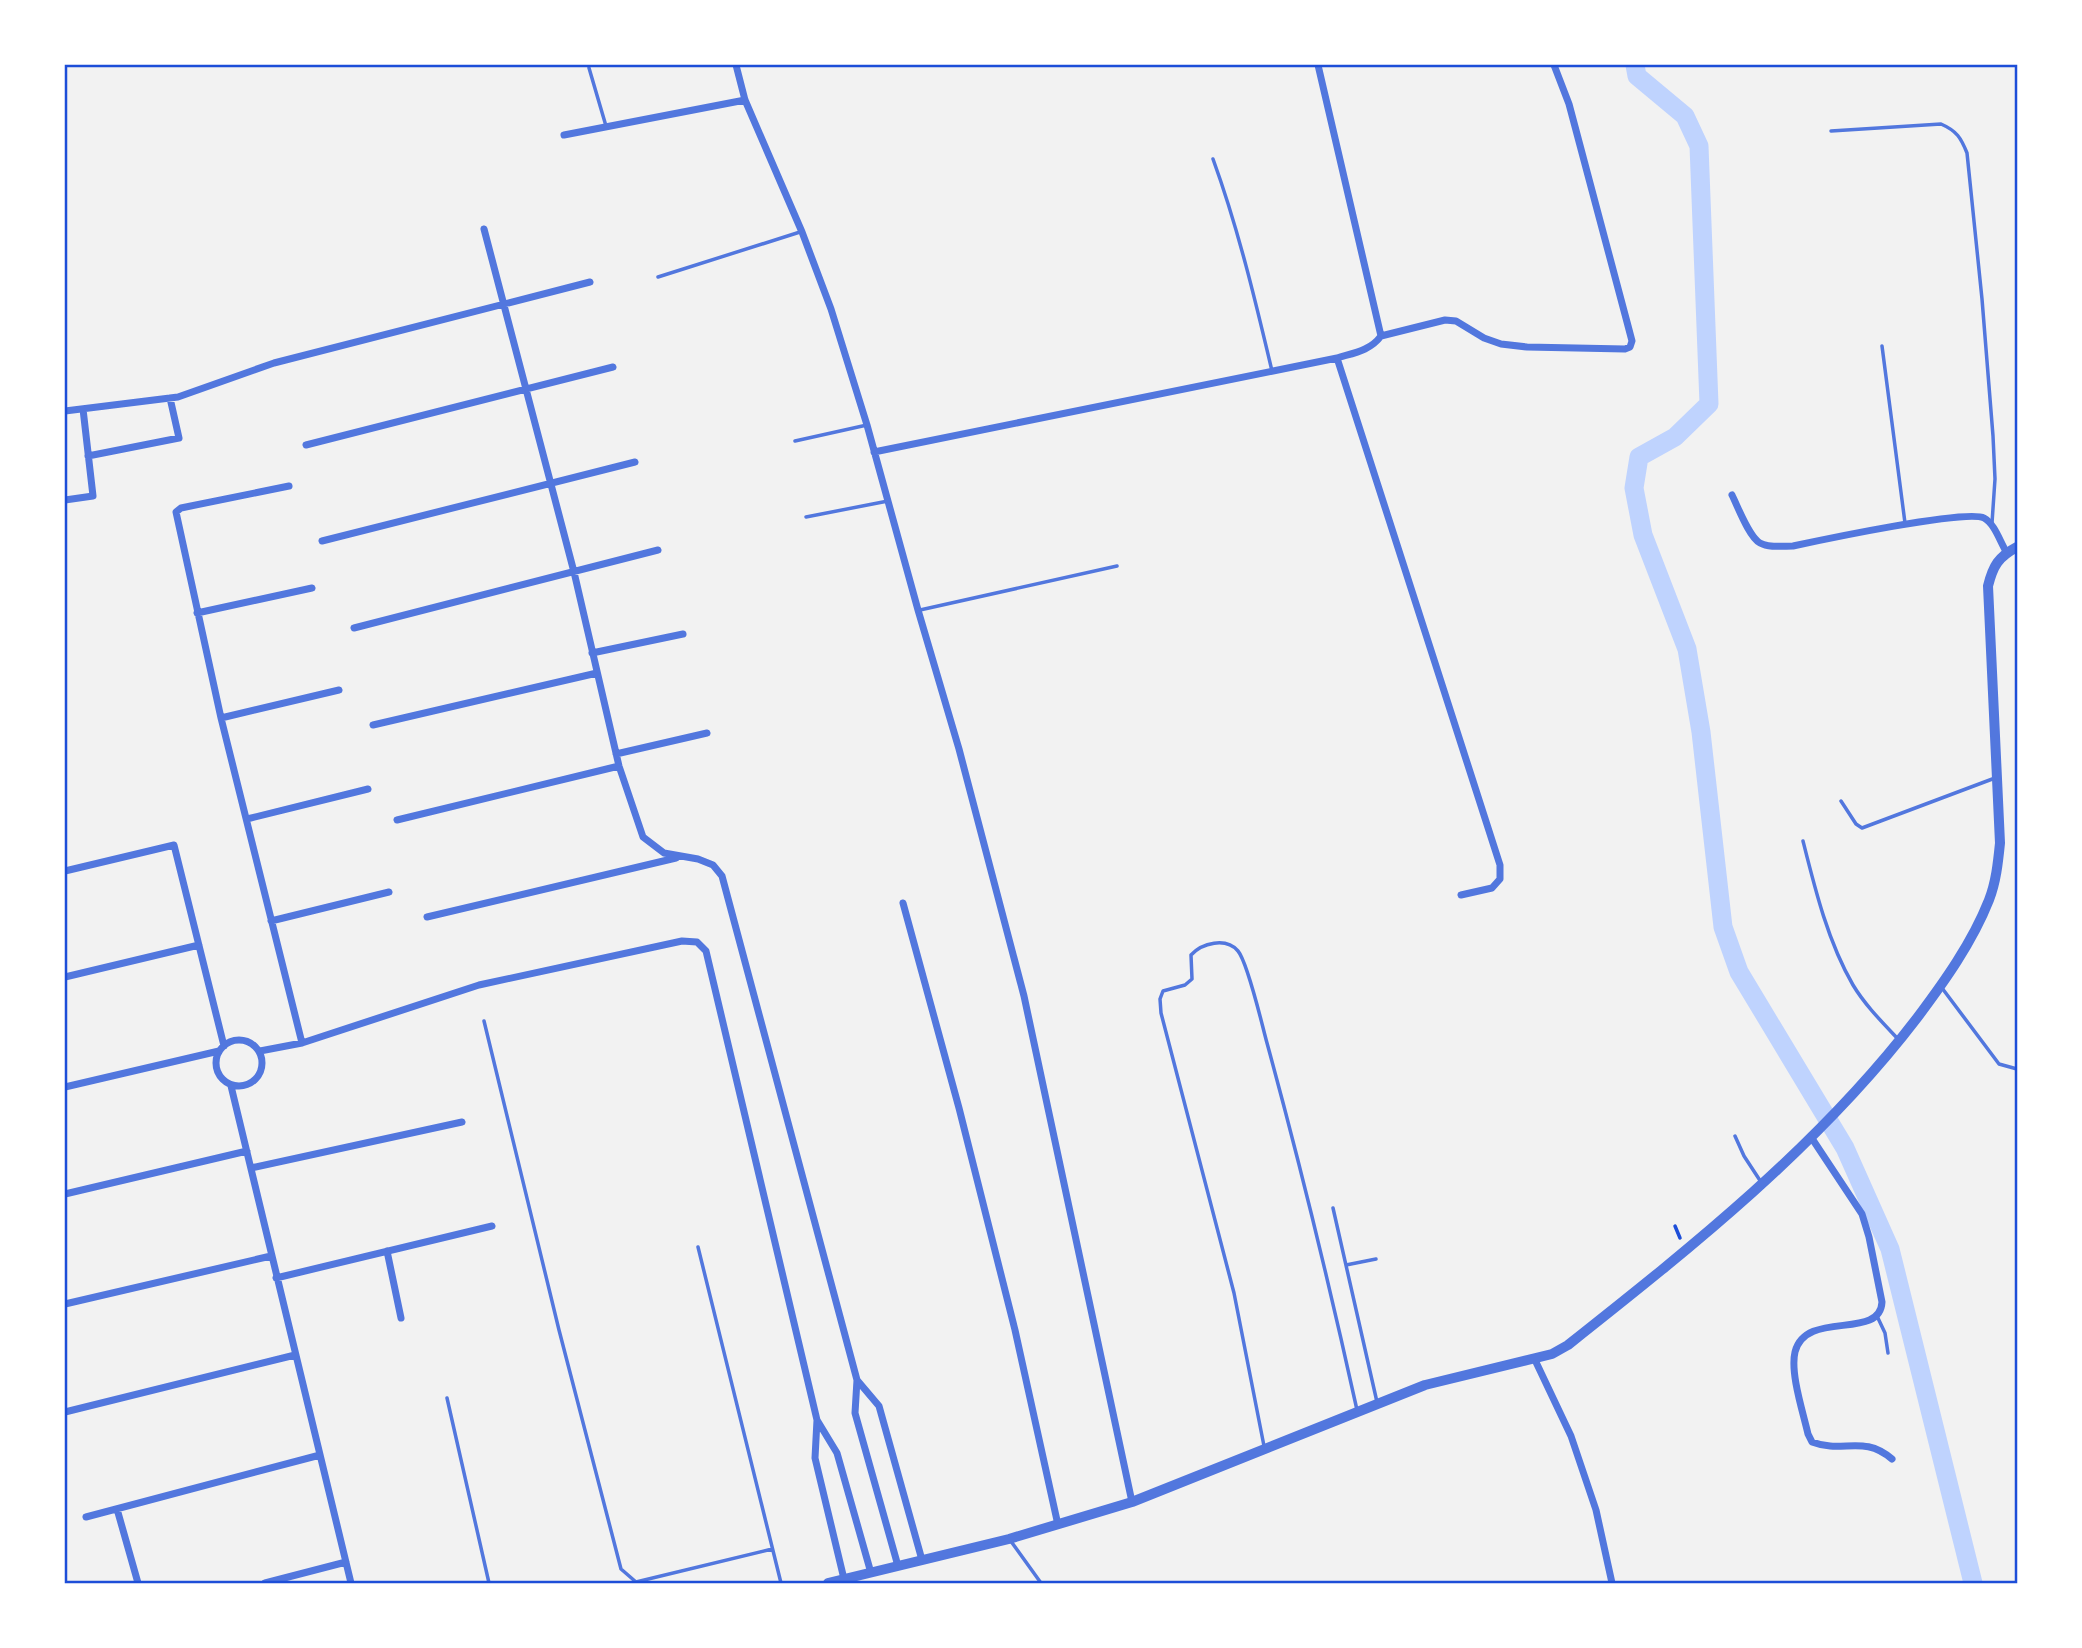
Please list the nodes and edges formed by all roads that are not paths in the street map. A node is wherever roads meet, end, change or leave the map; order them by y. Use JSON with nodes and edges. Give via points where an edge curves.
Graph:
{"nodes":[{"id":1,"x":736,"y":65,"type":"edge"},
{"id":2,"x":1318,"y":65,"type":"edge"},
{"id":3,"x":1554,"y":65,"type":"edge"},
{"id":4,"x":589,"y":68,"type":"dead end"},
{"id":5,"x":745,"y":100,"type":"junction"},
{"id":6,"x":606,"y":126,"type":"junction"},
{"id":7,"x":1831,"y":131,"type":"dead end"},
{"id":8,"x":564,"y":135,"type":"dead end"},
{"id":9,"x":1213,"y":159,"type":"dead end"},
{"id":10,"x":484,"y":229,"type":"dead end"},
{"id":11,"x":802,"y":232,"type":"junction"},
{"id":12,"x":658,"y":276,"type":"dead end"},
{"id":13,"x":590,"y":282,"type":"dead end"},
{"id":14,"x":504,"y":304,"type":"junction"},
{"id":15,"x":1381,"y":337,"type":"junction"},
{"id":16,"x":1882,"y":346,"type":"dead end"},
{"id":17,"x":1337,"y":358,"type":"junction"},
{"id":18,"x":612,"y":367,"type":"dead end"},
{"id":19,"x":1272,"y":371,"type":"junction"},
{"id":20,"x":526,"y":389,"type":"junction"},
{"id":21,"x":170,"y":398,"type":"junction"},
{"id":22,"x":83,"y":409,"type":"junction"},
{"id":23,"x":65,"y":411,"type":"edge"},
{"id":24,"x":867,"y":425,"type":"junction"},
{"id":25,"x":795,"y":441,"type":"dead end"},
{"id":26,"x":306,"y":445,"type":"dead end"},
{"id":27,"x":874,"y":452,"type":"junction"},
{"id":28,"x":88,"y":456,"type":"junction"},
{"id":29,"x":635,"y":462,"type":"dead end"},
{"id":30,"x":550,"y":485,"type":"junction"},
{"id":31,"x":289,"y":486,"type":"dead end"},
{"id":32,"x":1732,"y":495,"type":"dead end"},
{"id":33,"x":65,"y":500,"type":"edge"},
{"id":34,"x":888,"y":501,"type":"junction"},
{"id":35,"x":806,"y":517,"type":"dead end"},
{"id":36,"x":1992,"y":523,"type":"junction"},
{"id":37,"x":1905,"y":525,"type":"junction"},
{"id":38,"x":322,"y":541,"type":"dead end"},
{"id":39,"x":2017,"y":547,"type":"edge"},
{"id":40,"x":658,"y":550,"type":"dead end"},
{"id":41,"x":2007,"y":553,"type":"junction"},
{"id":42,"x":1117,"y":566,"type":"dead end"},
{"id":43,"x":574,"y":572,"type":"junction"},
{"id":44,"x":312,"y":588,"type":"dead end"},
{"id":45,"x":918,"y":610,"type":"junction"},
{"id":46,"x":197,"y":613,"type":"junction"},
{"id":47,"x":354,"y":628,"type":"dead end"},
{"id":48,"x":683,"y":634,"type":"dead end"},
{"id":49,"x":592,"y":653,"type":"junction"},
{"id":50,"x":597,"y":673,"type":"junction"},
{"id":51,"x":338,"y":690,"type":"dead end"},
{"id":52,"x":221,"y":718,"type":"junction"},
{"id":53,"x":373,"y":724,"type":"dead end"},
{"id":54,"x":707,"y":733,"type":"dead end"},
{"id":55,"x":617,"y":754,"type":"junction"},
{"id":56,"x":619,"y":766,"type":"junction"},
{"id":57,"x":1997,"y":778,"type":"junction"},
{"id":58,"x":368,"y":789,"type":"dead end"},
{"id":59,"x":1841,"y":801,"type":"dead end"},
{"id":60,"x":247,"y":819,"type":"junction"},
{"id":61,"x":397,"y":820,"type":"dead end"},
{"id":62,"x":1803,"y":841,"type":"dead end"},
{"id":63,"x":680,"y":857,"type":"junction"},
{"id":64,"x":65,"y":871,"type":"edge"},
{"id":65,"x":389,"y":892,"type":"dead end"},
{"id":66,"x":1461,"y":895,"type":"dead end"},
{"id":67,"x":903,"y":903,"type":"dead end"},
{"id":68,"x":426,"y":917,"type":"dead end"},
{"id":69,"x":271,"y":920,"type":"junction"},
{"id":70,"x":199,"y":944,"type":"junction"},
{"id":71,"x":65,"y":977,"type":"edge"},
{"id":72,"x":1941,"y":987,"type":"junction"},
{"id":73,"x":484,"y":1021,"type":"dead end"},
{"id":74,"x":1900,"y":1041,"type":"junction"},
{"id":75,"x":302,"y":1042,"type":"junction"},
{"id":76,"x":222,"y":1049,"type":"junction"},
{"id":77,"x":260,"y":1051,"type":"junction"},
{"id":78,"x":2017,"y":1069,"type":"edge"},
{"id":79,"x":231,"y":1086,"type":"junction"},
{"id":80,"x":65,"y":1087,"type":"edge"},
{"id":81,"x":462,"y":1122,"type":"dead end"},
{"id":82,"x":1815,"y":1133,"type":"junction"},
{"id":83,"x":1735,"y":1136,"type":"dead end"},
{"id":84,"x":247,"y":1151,"type":"junction"},
{"id":85,"x":251,"y":1168,"type":"junction"},
{"id":86,"x":1762,"y":1184,"type":"junction"},
{"id":87,"x":65,"y":1194,"type":"edge"},
{"id":88,"x":1333,"y":1208,"type":"dead end"},
{"id":89,"x":492,"y":1226,"type":"dead end"},
{"id":90,"x":698,"y":1247,"type":"dead end"},
{"id":91,"x":387,"y":1251,"type":"junction"},
{"id":92,"x":271,"y":1256,"type":"junction"},
{"id":93,"x":1376,"y":1259,"type":"dead end"},
{"id":94,"x":1346,"y":1265,"type":"junction"},
{"id":95,"x":276,"y":1278,"type":"junction"},
{"id":96,"x":65,"y":1304,"type":"edge"},
{"id":97,"x":1877,"y":1316,"type":"junction"},
{"id":98,"x":401,"y":1318,"type":"dead end"},
{"id":99,"x":1888,"y":1353,"type":"dead end"},
{"id":100,"x":295,"y":1355,"type":"junction"},
{"id":101,"x":1535,"y":1360,"type":"junction"},
{"id":102,"x":857,"y":1380,"type":"junction"},
{"id":103,"x":447,"y":1398,"type":"dead end"},
{"id":104,"x":1377,"y":1404,"type":"junction"},
{"id":105,"x":65,"y":1412,"type":"edge"},
{"id":106,"x":1358,"y":1412,"type":"junction"},
{"id":107,"x":817,"y":1420,"type":"junction"},
{"id":108,"x":1264,"y":1449,"type":"junction"},
{"id":109,"x":320,"y":1455,"type":"junction"},
{"id":110,"x":1892,"y":1459,"type":"dead end"},
{"id":111,"x":1132,"y":1502,"type":"junction"},
{"id":112,"x":117,"y":1509,"type":"junction"},
{"id":113,"x":86,"y":1517,"type":"dead end"},
{"id":114,"x":1058,"y":1525,"type":"junction"},
{"id":115,"x":1009,"y":1539,"type":"junction"},
{"id":116,"x":772,"y":1549,"type":"junction"},
{"id":117,"x":922,"y":1559,"type":"junction"},
{"id":118,"x":346,"y":1562,"type":"junction"},
{"id":119,"x":898,"y":1566,"type":"junction"},
{"id":120,"x":870,"y":1573,"type":"junction"},
{"id":121,"x":844,"y":1579,"type":"junction"},
{"id":122,"x":138,"y":1583,"type":"edge"},
{"id":123,"x":265,"y":1583,"type":"edge"},
{"id":124,"x":351,"y":1583,"type":"edge"},
{"id":125,"x":489,"y":1583,"type":"edge"},
{"id":126,"x":781,"y":1583,"type":"edge"},
{"id":127,"x":828,"y":1583,"type":"edge"},
{"id":128,"x":1041,"y":1583,"type":"edge"},
{"id":129,"x":1612,"y":1583,"type":"edge"}],
"edges":[{"from":1,"to":5,"type":"street"},
{"from":2,"to":15,"type":"street"},
{"from":3,"to":15,"type":"street","via":[[1569,104],[1630,347],[1501,344],[1446,320]]},
{"from":4,"to":6,"type":"lane"},
{"from":5,"to":6,"type":"street"},
{"from":5,"to":11,"type":"street"},
{"from":6,"to":8,"type":"street"},
{"from":7,"to":36,"type":"lane","via":[[1941,124],[1961,137],[1968,153],[1995,479]]},
{"from":9,"to":19,"type":"lane","via":[[1229,202]]},
{"from":10,"to":14,"type":"street"},
{"from":11,"to":12,"type":"lane"},
{"from":11,"to":24,"type":"street"},
{"from":13,"to":14,"type":"street"},
{"from":14,"to":20,"type":"street"},
{"from":14,"to":21,"type":"street","via":[[274,363]]},
{"from":15,"to":17,"type":"street","via":[[1368,349]]},
{"from":16,"to":37,"type":"lane"},
{"from":17,"to":19,"type":"street"},
{"from":17,"to":66,"type":"street","via":[[1500,865],[1500,878],[1492,888]]},
{"from":18,"to":20,"type":"street"},
{"from":19,"to":27,"type":"street"},
{"from":20,"to":26,"type":"street"},
{"from":20,"to":30,"type":"street"},
{"from":21,"to":22,"type":"street"},
{"from":21,"to":28,"type":"street","via":[[179,438]]},
{"from":22,"to":23,"type":"street"},
{"from":22,"to":28,"type":"street"},
{"from":24,"to":25,"type":"lane"},
{"from":24,"to":27,"type":"street"},
{"from":27,"to":34,"type":"street"},
{"from":28,"to":33,"type":"street","via":[[93,496]]},
{"from":29,"to":30,"type":"street"},
{"from":30,"to":38,"type":"street"},
{"from":30,"to":43,"type":"street"},
{"from":31,"to":46,"type":"street","via":[[176,512]]},
{"from":32,"to":37,"type":"street","via":[[1760,544],[1793,546]]},
{"from":34,"to":35,"type":"lane"},
{"from":34,"to":45,"type":"street"},
{"from":36,"to":37,"type":"street","via":[[1981,516]]},
{"from":36,"to":41,"type":"street"},
{"from":39,"to":41,"type":"street"},
{"from":40,"to":43,"type":"street"},
{"from":41,"to":57,"type":"street","via":[[1992,568],[1988,586]]},
{"from":42,"to":45,"type":"lane"},
{"from":43,"to":47,"type":"street"},
{"from":43,"to":49,"type":"street"},
{"from":44,"to":46,"type":"street"},
{"from":45,"to":111,"type":"street","via":[[1024,996]]},
{"from":46,"to":52,"type":"street"},
{"from":48,"to":49,"type":"street"},
{"from":49,"to":50,"type":"street"},
{"from":50,"to":53,"type":"street"},
{"from":50,"to":55,"type":"street"},
{"from":51,"to":52,"type":"street"},
{"from":52,"to":60,"type":"street"},
{"from":54,"to":55,"type":"street"},
{"from":55,"to":56,"type":"street"},
{"from":56,"to":61,"type":"street"},
{"from":56,"to":63,"type":"street","via":[[643,837],[664,853]]},
{"from":57,"to":59,"type":"lane","via":[[1862,828]]},
{"from":57,"to":72,"type":"street","via":[[1997,871],[1975,930]]},
{"from":58,"to":60,"type":"street"},
{"from":60,"to":69,"type":"street"},
{"from":62,"to":74,"type":"lane","via":[[1837,952],[1867,1005]]},
{"from":63,"to":68,"type":"street"},
{"from":63,"to":102,"type":"street","via":[[713,865],[722,876]]},
{"from":64,"to":70,"type":"street","via":[[174,845]]},
{"from":65,"to":69,"type":"street"},
{"from":67,"to":114,"type":"street","via":[[1002,1278]]},
{"from":69,"to":75,"type":"street"},
{"from":70,"to":71,"type":"street"},
{"from":70,"to":76,"type":"street"},
{"from":72,"to":74,"type":"street"},
{"from":72,"to":78,"type":"lane","via":[[1999,1064]]},
{"from":73,"to":116,"type":"lane","via":[[621,1569],[636,1582]]},
{"from":74,"to":82,"type":"street"},
{"from":75,"to":77,"type":"street"},
{"from":75,"to":107,"type":"street","via":[[479,985],[682,941],[697,942],[706,951]]},
{"from":76,"to":77,"type":"street","via":[[240,1040]]},
{"from":76,"to":79,"type":"street","via":[[216,1067]]},
{"from":76,"to":80,"type":"street"},
{"from":77,"to":79,"type":"street","via":[[259,1074],[247,1084]]},
{"from":79,"to":84,"type":"street"},
{"from":81,"to":85,"type":"street"},
{"from":82,"to":86,"type":"street"},
{"from":82,"to":97,"type":"street","via":[[1862,1214],[1882,1302]]},
{"from":83,"to":86,"type":"lane"},
{"from":84,"to":85,"type":"street"},
{"from":84,"to":87,"type":"street"},
{"from":85,"to":92,"type":"street"},
{"from":86,"to":101,"type":"street","via":[[1685,1253],[1569,1345]]},
{"from":88,"to":94,"type":"lane"},
{"from":89,"to":91,"type":"street"},
{"from":90,"to":116,"type":"lane"},
{"from":91,"to":95,"type":"street"},
{"from":91,"to":98,"type":"street"},
{"from":92,"to":95,"type":"street"},
{"from":92,"to":96,"type":"street"},
{"from":93,"to":94,"type":"lane"},
{"from":94,"to":104,"type":"lane"},
{"from":95,"to":100,"type":"street"},
{"from":97,"to":99,"type":"lane"},
{"from":97,"to":110,"type":"street","via":[[1816,1329],[1796,1349],[1794,1358],[1812,1442],[1873,1447]]},
{"from":100,"to":105,"type":"street"},
{"from":100,"to":109,"type":"street"},
{"from":101,"to":104,"type":"street","via":[[1426,1385]]},
{"from":101,"to":129,"type":"street","via":[[1575,1448],[1596,1510]]},
{"from":102,"to":117,"type":"street","via":[[879,1406]]},
{"from":102,"to":119,"type":"street","via":[[855,1413]]},
{"from":103,"to":125,"type":"lane"},
{"from":104,"to":106,"type":"street"},
{"from":106,"to":108,"type":"street"},
{"from":106,"to":108,"type":"lane","via":[[1301,1169],[1240,952],[1215,943],[1197,948],[1191,955],[1192,979],[1163,990],[1161,1013],[1234,1293]]},
{"from":107,"to":120,"type":"street","via":[[837,1452]]},
{"from":107,"to":121,"type":"street","via":[[815,1458]]},
{"from":108,"to":111,"type":"street"},
{"from":109,"to":112,"type":"street"},
{"from":109,"to":118,"type":"street"},
{"from":111,"to":114,"type":"street"},
{"from":112,"to":113,"type":"street"},
{"from":112,"to":122,"type":"street"},
{"from":114,"to":115,"type":"street"},
{"from":115,"to":117,"type":"street"},
{"from":115,"to":128,"type":"lane"},
{"from":116,"to":126,"type":"lane"},
{"from":117,"to":119,"type":"street"},
{"from":118,"to":123,"type":"street"},
{"from":118,"to":124,"type":"street"},
{"from":119,"to":120,"type":"street"},
{"from":120,"to":121,"type":"street"},
{"from":121,"to":127,"type":"street"}]}
